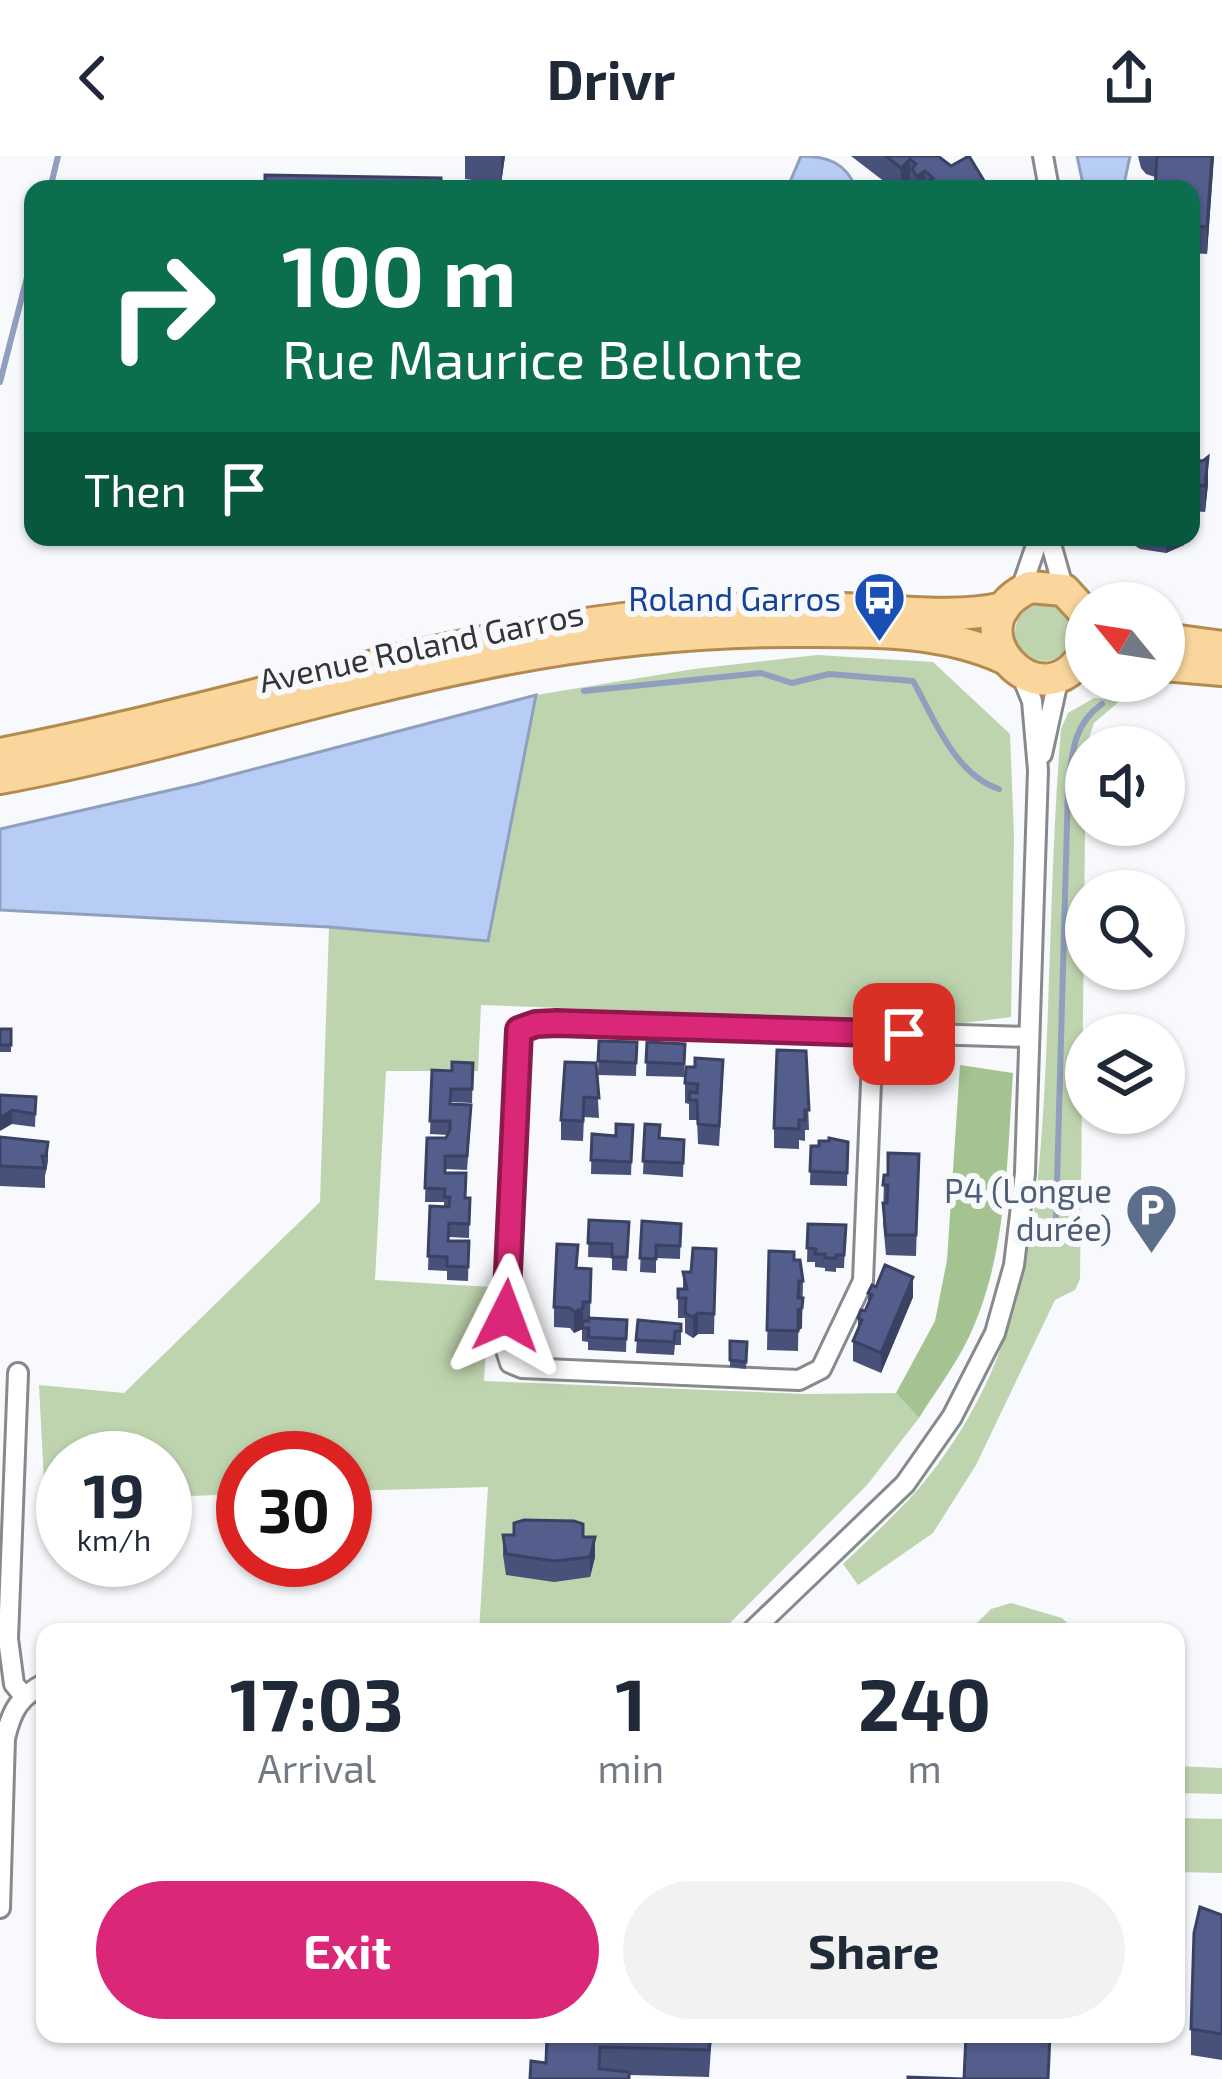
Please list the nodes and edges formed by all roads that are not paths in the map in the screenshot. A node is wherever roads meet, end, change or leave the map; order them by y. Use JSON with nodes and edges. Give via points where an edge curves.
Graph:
{"nodes":[{"id":1,"x":1035,"y":546,"type":"edge"},
{"id":2,"x":1052,"y":546,"type":"edge"},
{"id":3,"x":1064,"y":590,"type":"joint"},
{"id":4,"x":1012,"y":600,"type":"junction"},
{"id":5,"x":1185,"y":642,"type":"edge"},
{"id":6,"x":1222,"y":647,"type":"edge"},
{"id":7,"x":1013,"y":666,"type":"junction"},
{"id":8,"x":1185,"y":667,"type":"edge"},
{"id":9,"x":1065,"y":670,"type":"edge"},
{"id":10,"x":1222,"y":670,"type":"edge"},
{"id":11,"x":1065,"y":695,"type":"edge"},
{"id":12,"x":0,"y":754,"type":"edge"},
{"id":13,"x":1038,"y":770,"type":"junction"},
{"id":14,"x":0,"y":778,"type":"edge"},
{"id":15,"x":873,"y":1034,"type":"junction"},
{"id":16,"x":1029,"y":1037,"type":"junction"},
{"id":17,"x":18,"y":1373,"type":"dead end"},
{"id":18,"x":760,"y":1623,"type":"edge"},
{"id":19,"x":36,"y":1688,"type":"edge"},
{"id":20,"x":23,"y":1695,"type":"junction"},
{"id":21,"x":0,"y":1908,"type":"edge"}],
"edges":[{"from":1,"to":4,"type":"street"},
{"from":2,"to":3,"type":"street"},
{"from":3,"to":4,"type":"main road","name":"Avenue Roland Garros","via":[[1042,586]]},
{"from":4,"to":7,"type":"main road","via":[[997,633]]},
{"from":4,"to":12,"type":"main road","name":"Avenue Roland Garros","via":[[968,616],[758,607],[558,628]]},
{"from":5,"to":6,"type":"main road"},
{"from":7,"to":9,"type":"main road","name":"Avenue Roland Garros","via":[[1047,679]]},
{"from":7,"to":13,"type":"street","via":[[1032,701]]},
{"from":7,"to":14,"type":"main road","name":"Avenue Roland Garros","via":[[966,642],[889,633],[667,636],[481,664]]},
{"from":8,"to":10,"type":"main road"},
{"from":11,"to":13,"type":"street"},
{"from":13,"to":16,"type":"street"},
{"from":15,"to":15,"type":"street","via":[[557,1023],[519,1030],[504,1344],[510,1363],[799,1380],[821,1369],[863,1281]]},
{"from":15,"to":16,"type":"street"},
{"from":16,"to":18,"type":"street","via":[[1015,1265],[994,1333],[952,1417],[905,1484]]},
{"from":17,"to":20,"type":"street","via":[[8,1640]]},
{"from":19,"to":20,"type":"street"},
{"from":20,"to":21,"type":"street","via":[[5,1738]]}]}
